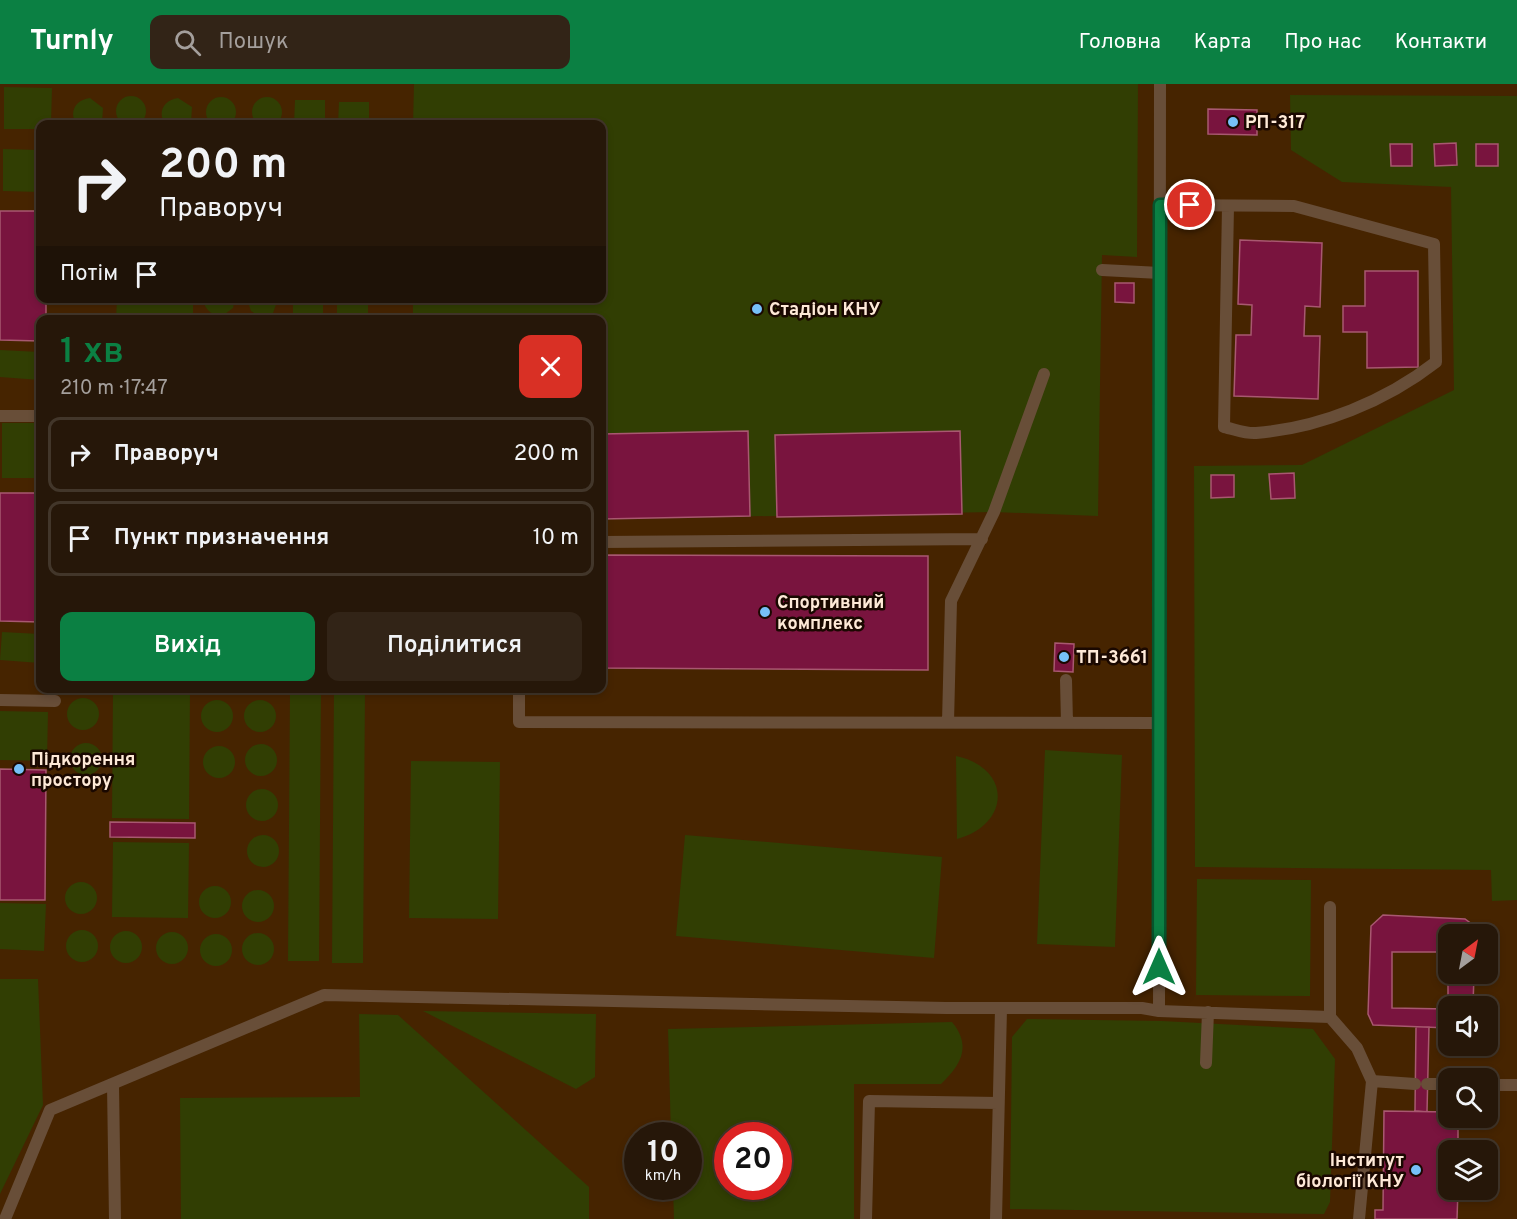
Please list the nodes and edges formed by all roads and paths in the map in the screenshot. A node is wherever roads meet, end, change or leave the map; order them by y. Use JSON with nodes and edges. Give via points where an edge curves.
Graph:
{"nodes":[{"id":1,"x":1160,"y":84,"type":"edge"},
{"id":2,"x":1160,"y":205,"type":"junction"},
{"id":3,"x":1228,"y":206,"type":"junction"},
{"id":4,"x":1102,"y":270,"type":"dead end"},
{"id":5,"x":1160,"y":273,"type":"junction"},
{"id":6,"x":1044,"y":374,"type":"dead end"},
{"id":7,"x":0,"y":416,"type":"edge"},
{"id":8,"x":36,"y":416,"type":"edge"},
{"id":9,"x":982,"y":539,"type":"junction"},
{"id":10,"x":606,"y":542,"type":"edge"},
{"id":11,"x":1066,"y":680,"type":"dead end"},
{"id":12,"x":519,"y":693,"type":"edge"},
{"id":13,"x":0,"y":700,"type":"edge"},
{"id":14,"x":55,"y":701,"type":"dead end"},
{"id":15,"x":948,"y":722,"type":"junction"},
{"id":16,"x":1066,"y":723,"type":"junction"},
{"id":17,"x":1159,"y":723,"type":"junction"},
{"id":18,"x":1330,"y":907,"type":"dead end"},
{"id":19,"x":1001,"y":1009,"type":"junction"},
{"id":20,"x":1159,"y":1011,"type":"junction"},
{"id":21,"x":1208,"y":1012,"type":"junction"},
{"id":22,"x":1330,"y":1017,"type":"junction"},
{"id":23,"x":1206,"y":1063,"type":"dead end"},
{"id":24,"x":1372,"y":1081,"type":"junction"},
{"id":25,"x":1438,"y":1084,"type":"edge"},
{"id":26,"x":1498,"y":1084,"type":"edge"},
{"id":27,"x":113,"y":1085,"type":"junction"},
{"id":28,"x":1517,"y":1085,"type":"edge"},
{"id":29,"x":998,"y":1103,"type":"junction"},
{"id":30,"x":5,"y":1219,"type":"edge"},
{"id":31,"x":115,"y":1219,"type":"edge"},
{"id":32,"x":866,"y":1219,"type":"edge"},
{"id":33,"x":996,"y":1219,"type":"edge"},
{"id":34,"x":1359,"y":1219,"type":"edge"}],
"edges":[{"from":1,"to":2,"type":"lane"},
{"from":2,"to":3,"type":"lane"},
{"from":2,"to":5,"type":"lane"},
{"from":3,"to":3,"type":"lane","via":[[1294,206],[1434,244],[1437,362],[1409,383],[1328,420],[1253,434],[1224,427]]},
{"from":4,"to":5,"type":"lane"},
{"from":5,"to":17,"type":"lane"},
{"from":6,"to":9,"type":"lane"},
{"from":7,"to":8,"type":"lane"},
{"from":9,"to":10,"type":"lane"},
{"from":9,"to":15,"type":"lane","via":[[951,601]]},
{"from":11,"to":16,"type":"lane"},
{"from":12,"to":15,"type":"lane","via":[[519,722]]},
{"from":13,"to":14,"type":"lane"},
{"from":15,"to":16,"type":"lane"},
{"from":16,"to":17,"type":"lane"},
{"from":17,"to":20,"type":"lane"},
{"from":18,"to":22,"type":"lane"},
{"from":19,"to":20,"type":"lane"},
{"from":19,"to":27,"type":"lane","via":[[324,995]]},
{"from":19,"to":29,"type":"lane"},
{"from":20,"to":21,"type":"lane"},
{"from":21,"to":22,"type":"lane"},
{"from":21,"to":23,"type":"lane"},
{"from":22,"to":24,"type":"lane","via":[[1357,1048]]},
{"from":24,"to":25,"type":"lane"},
{"from":24,"to":34,"type":"lane"},
{"from":26,"to":28,"type":"lane"},
{"from":27,"to":30,"type":"lane","via":[[50,1110]]},
{"from":27,"to":31,"type":"lane"},
{"from":29,"to":32,"type":"lane","via":[[869,1101]]},
{"from":29,"to":33,"type":"lane"}]}
